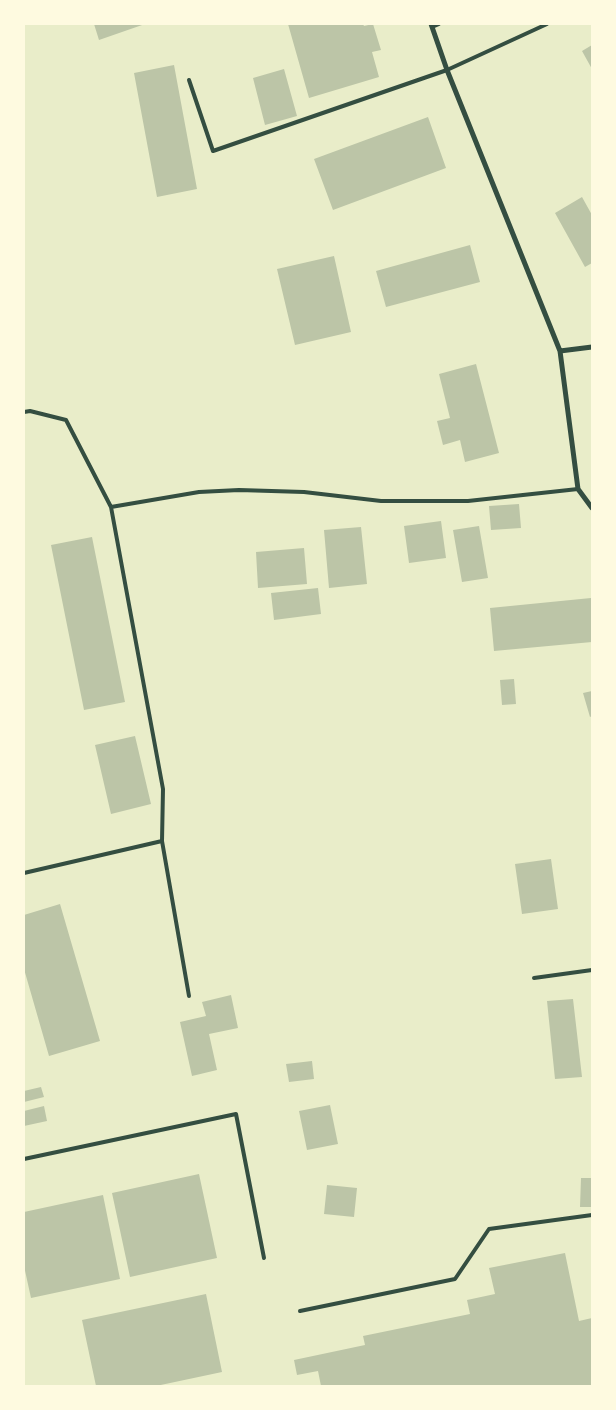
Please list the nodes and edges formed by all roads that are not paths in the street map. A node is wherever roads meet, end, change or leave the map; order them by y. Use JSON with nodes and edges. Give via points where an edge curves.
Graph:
{"nodes":[{"id":1,"x":440,"y":24,"type":"edge"},
{"id":2,"x":548,"y":24,"type":"edge"},
{"id":3,"x":432,"y":25,"type":"edge"},
{"id":4,"x":447,"y":70,"type":"junction"},
{"id":5,"x":189,"y":80,"type":"dead end"},
{"id":6,"x":592,"y":347,"type":"edge"},
{"id":7,"x":560,"y":351,"type":"junction"},
{"id":8,"x":24,"y":412,"type":"edge"},
{"id":9,"x":578,"y":489,"type":"junction"},
{"id":10,"x":111,"y":507,"type":"junction"},
{"id":11,"x":592,"y":508,"type":"edge"},
{"id":12,"x":162,"y":841,"type":"junction"},
{"id":13,"x":24,"y":872,"type":"edge"},
{"id":14,"x":592,"y":970,"type":"edge"},
{"id":15,"x":534,"y":978,"type":"dead end"},
{"id":16,"x":188,"y":996,"type":"dead end"},
{"id":17,"x":24,"y":1159,"type":"edge"},
{"id":18,"x":592,"y":1215,"type":"edge"},
{"id":19,"x":264,"y":1258,"type":"dead end"},
{"id":20,"x":300,"y":1311,"type":"dead end"}],
"edges":[{"from":1,"to":3,"type":"lane"},
{"from":2,"to":4,"type":"lane"},
{"from":3,"to":4,"type":"street"},
{"from":4,"to":5,"type":"lane","via":[[213,151]]},
{"from":4,"to":7,"type":"street"},
{"from":6,"to":7,"type":"street"},
{"from":7,"to":9,"type":"street"},
{"from":8,"to":10,"type":"lane","via":[[30,410],[66,420]]},
{"from":9,"to":10,"type":"lane","via":[[468,501],[381,501],[304,492],[240,490],[199,492]]},
{"from":9,"to":11,"type":"street"},
{"from":10,"to":12,"type":"lane","via":[[163,789]]},
{"from":12,"to":13,"type":"lane"},
{"from":12,"to":16,"type":"lane"},
{"from":14,"to":15,"type":"lane"},
{"from":17,"to":19,"type":"lane","via":[[236,1114]]},
{"from":18,"to":20,"type":"lane","via":[[489,1229],[455,1279]]}]}
